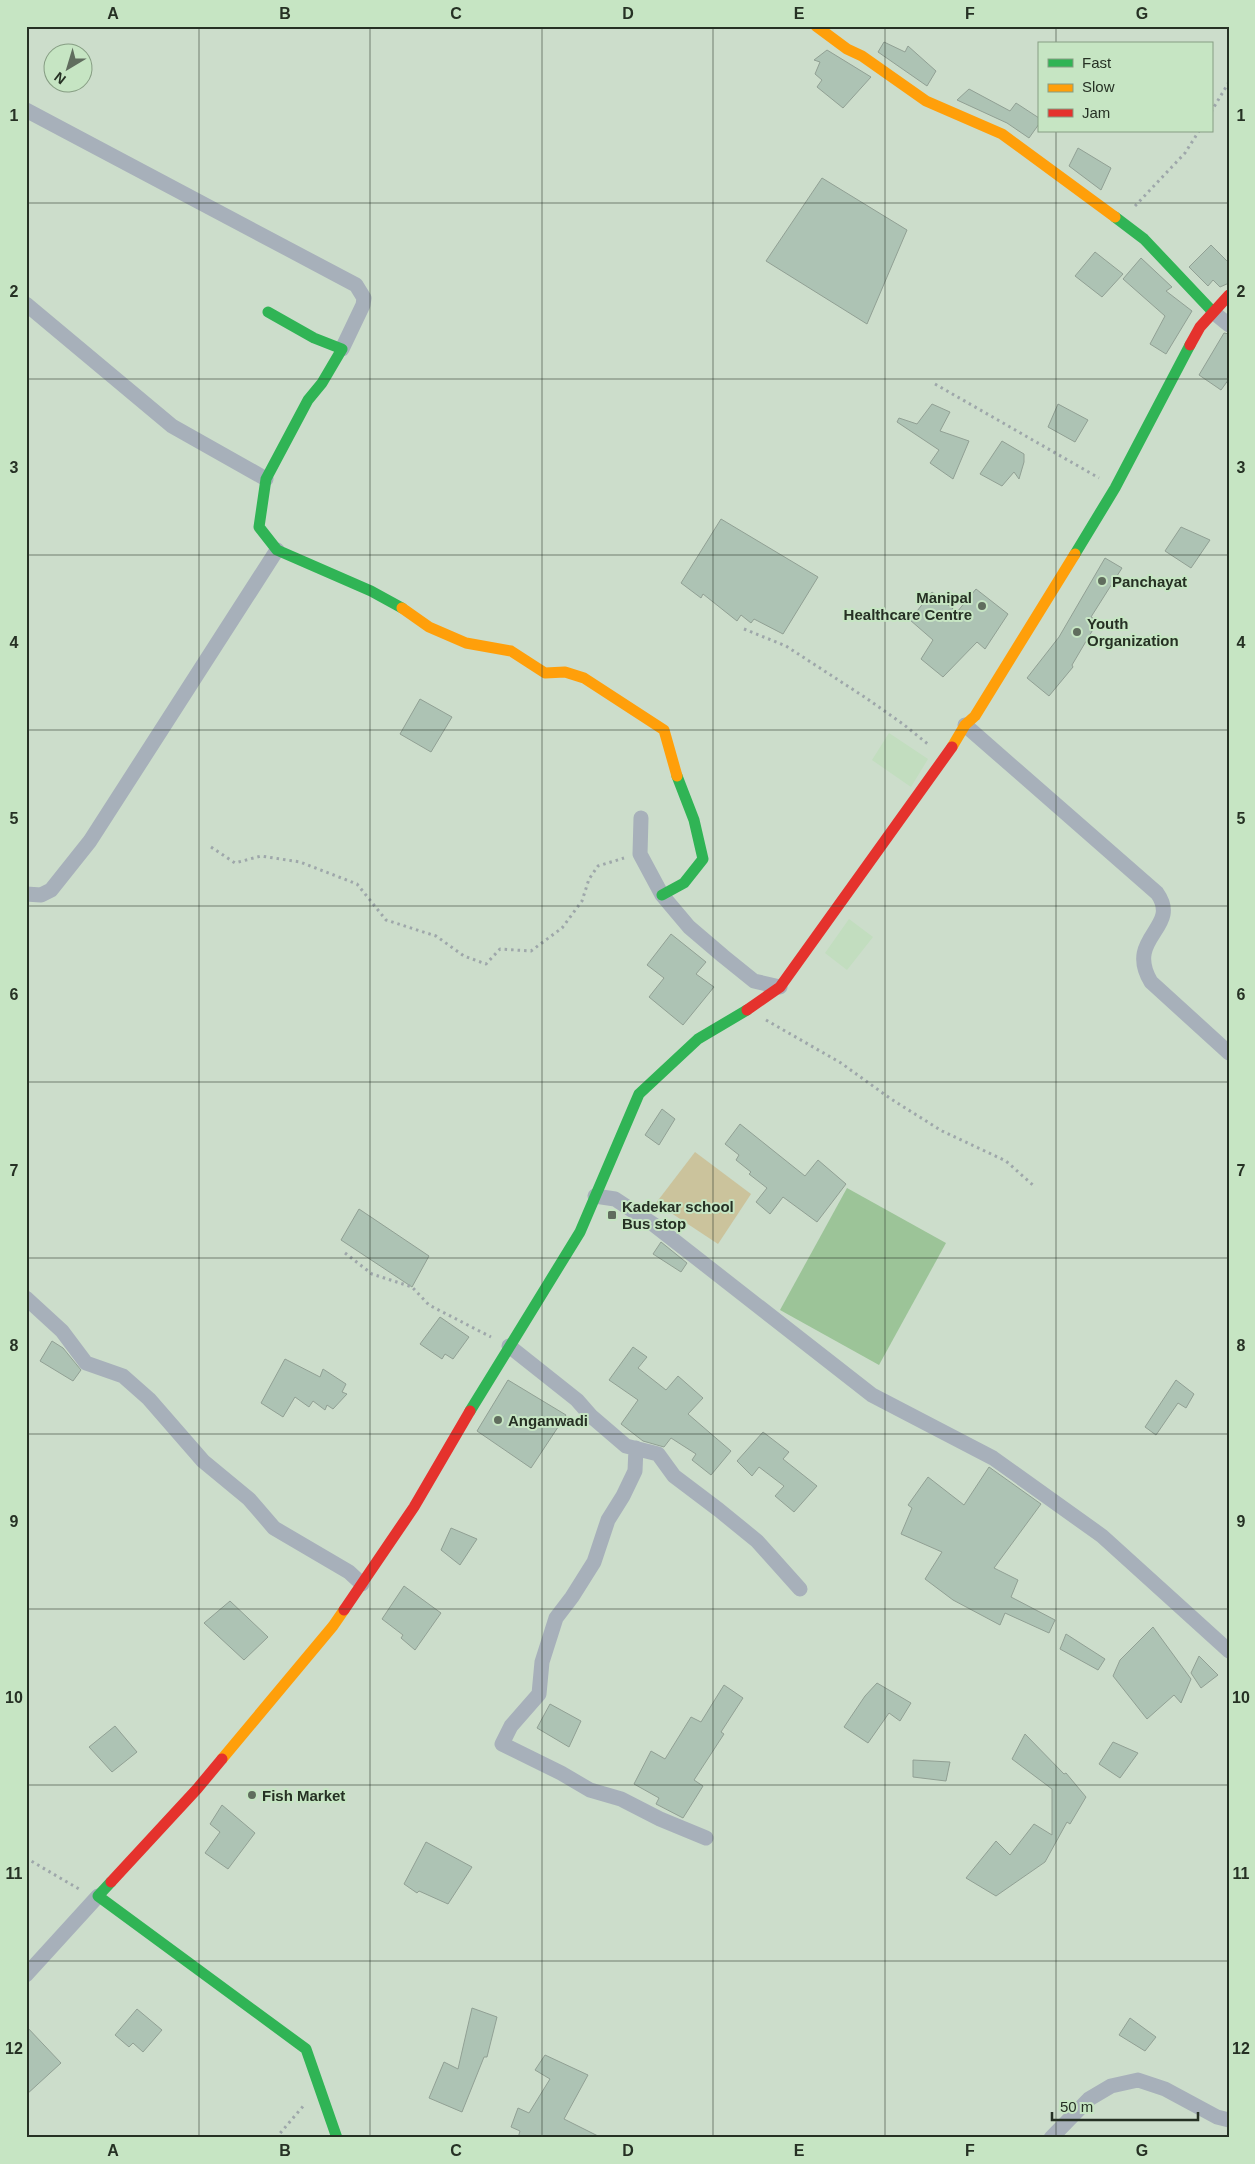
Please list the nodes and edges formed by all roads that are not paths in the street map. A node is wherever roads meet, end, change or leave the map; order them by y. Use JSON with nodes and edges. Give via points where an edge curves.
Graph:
{"nodes":[{"id":1,"x":816,"y":26,"type":"edge"},
{"id":2,"x":26,"y":110,"type":"edge"},
{"id":3,"x":1229,"y":295,"type":"edge"},
{"id":4,"x":26,"y":304,"type":"edge"},
{"id":5,"x":268,"y":312,"type":"dead end"},
{"id":6,"x":1213,"y":312,"type":"junction"},
{"id":7,"x":1229,"y":325,"type":"edge"},
{"id":8,"x":342,"y":349,"type":"junction"},
{"id":9,"x":266,"y":480,"type":"junction"},
{"id":10,"x":277,"y":550,"type":"junction"},
{"id":11,"x":965,"y":725,"type":"junction"},
{"id":12,"x":641,"y":818,"type":"dead end"},
{"id":13,"x":26,"y":894,"type":"edge"},
{"id":14,"x":662,"y":895,"type":"junction"},
{"id":15,"x":780,"y":987,"type":"junction"},
{"id":16,"x":1229,"y":1053,"type":"edge"},
{"id":17,"x":595,"y":1196,"type":"junction"},
{"id":18,"x":26,"y":1298,"type":"edge"},
{"id":19,"x":509,"y":1346,"type":"junction"},
{"id":20,"x":636,"y":1448,"type":"junction"},
{"id":21,"x":362,"y":1584,"type":"junction"},
{"id":22,"x":800,"y":1589,"type":"dead end"},
{"id":23,"x":1229,"y":1651,"type":"edge"},
{"id":24,"x":706,"y":1838,"type":"dead end"},
{"id":25,"x":96,"y":1898,"type":"junction"},
{"id":26,"x":26,"y":1975,"type":"edge"},
{"id":27,"x":1229,"y":2120,"type":"edge"},
{"id":28,"x":337,"y":2138,"type":"edge"},
{"id":29,"x":1051,"y":2138,"type":"edge"}],
"edges":[{"from":1,"to":6,"type":"main road","via":[[926,101],[1002,134],[1073,184],[1144,239]]},
{"from":2,"to":8,"type":"street","via":[[356,285],[364,298],[364,305]]},
{"from":3,"to":6,"type":"main road"},
{"from":4,"to":9,"type":"street","via":[[172,426]]},
{"from":5,"to":8,"type":"main road","via":[[314,338]]},
{"from":6,"to":7,"type":"street"},
{"from":6,"to":11,"type":"main road","via":[[1200,327],[1115,488],[975,716]]},
{"from":8,"to":9,"type":"main road","via":[[308,400]]},
{"from":9,"to":10,"type":"main road","via":[[259,527]]},
{"from":10,"to":13,"type":"street","via":[[90,840],[51,890],[41,895]]},
{"from":10,"to":14,"type":"main road","via":[[371,591],[438,631],[466,643],[511,651],[545,674],[564,672],[584,678],[664,730],[676,774],[694,820],[703,859],[684,883]]},
{"from":11,"to":15,"type":"main road","via":[[941,764]]},
{"from":11,"to":16,"type":"street","via":[[1157,893],[1164,908],[1163,916],[1144,949],[1144,971],[1151,982]]},
{"from":12,"to":14,"type":"street","via":[[640,854]]},
{"from":14,"to":15,"type":"street","via":[[689,927],[754,981]]},
{"from":15,"to":17,"type":"main road","via":[[698,1039],[639,1094]]},
{"from":17,"to":19,"type":"main road","via":[[580,1232]]},
{"from":17,"to":23,"type":"street","via":[[615,1199],[653,1224],[872,1395],[993,1458],[1102,1536]]},
{"from":18,"to":21,"type":"street","via":[[62,1331],[86,1363],[123,1376],[149,1399],[204,1461],[249,1500],[274,1528],[349,1572]]},
{"from":19,"to":20,"type":"street","via":[[577,1400],[626,1446]]},
{"from":19,"to":21,"type":"main road","via":[[414,1508]]},
{"from":20,"to":22,"type":"street","via":[[658,1454],[674,1476],[757,1541]]},
{"from":20,"to":24,"type":"street","via":[[634,1471],[608,1520],[594,1562],[556,1618],[542,1662],[539,1694],[511,1726],[502,1744],[590,1790],[621,1799]]},
{"from":21,"to":25,"type":"main road","via":[[333,1626],[233,1746]]},
{"from":25,"to":26,"type":"street"},
{"from":25,"to":28,"type":"main road","via":[[306,2049]]},
{"from":27,"to":29,"type":"street","via":[[1217,2117],[1165,2089],[1138,2080],[1111,2086],[1088,2099]]}]}
